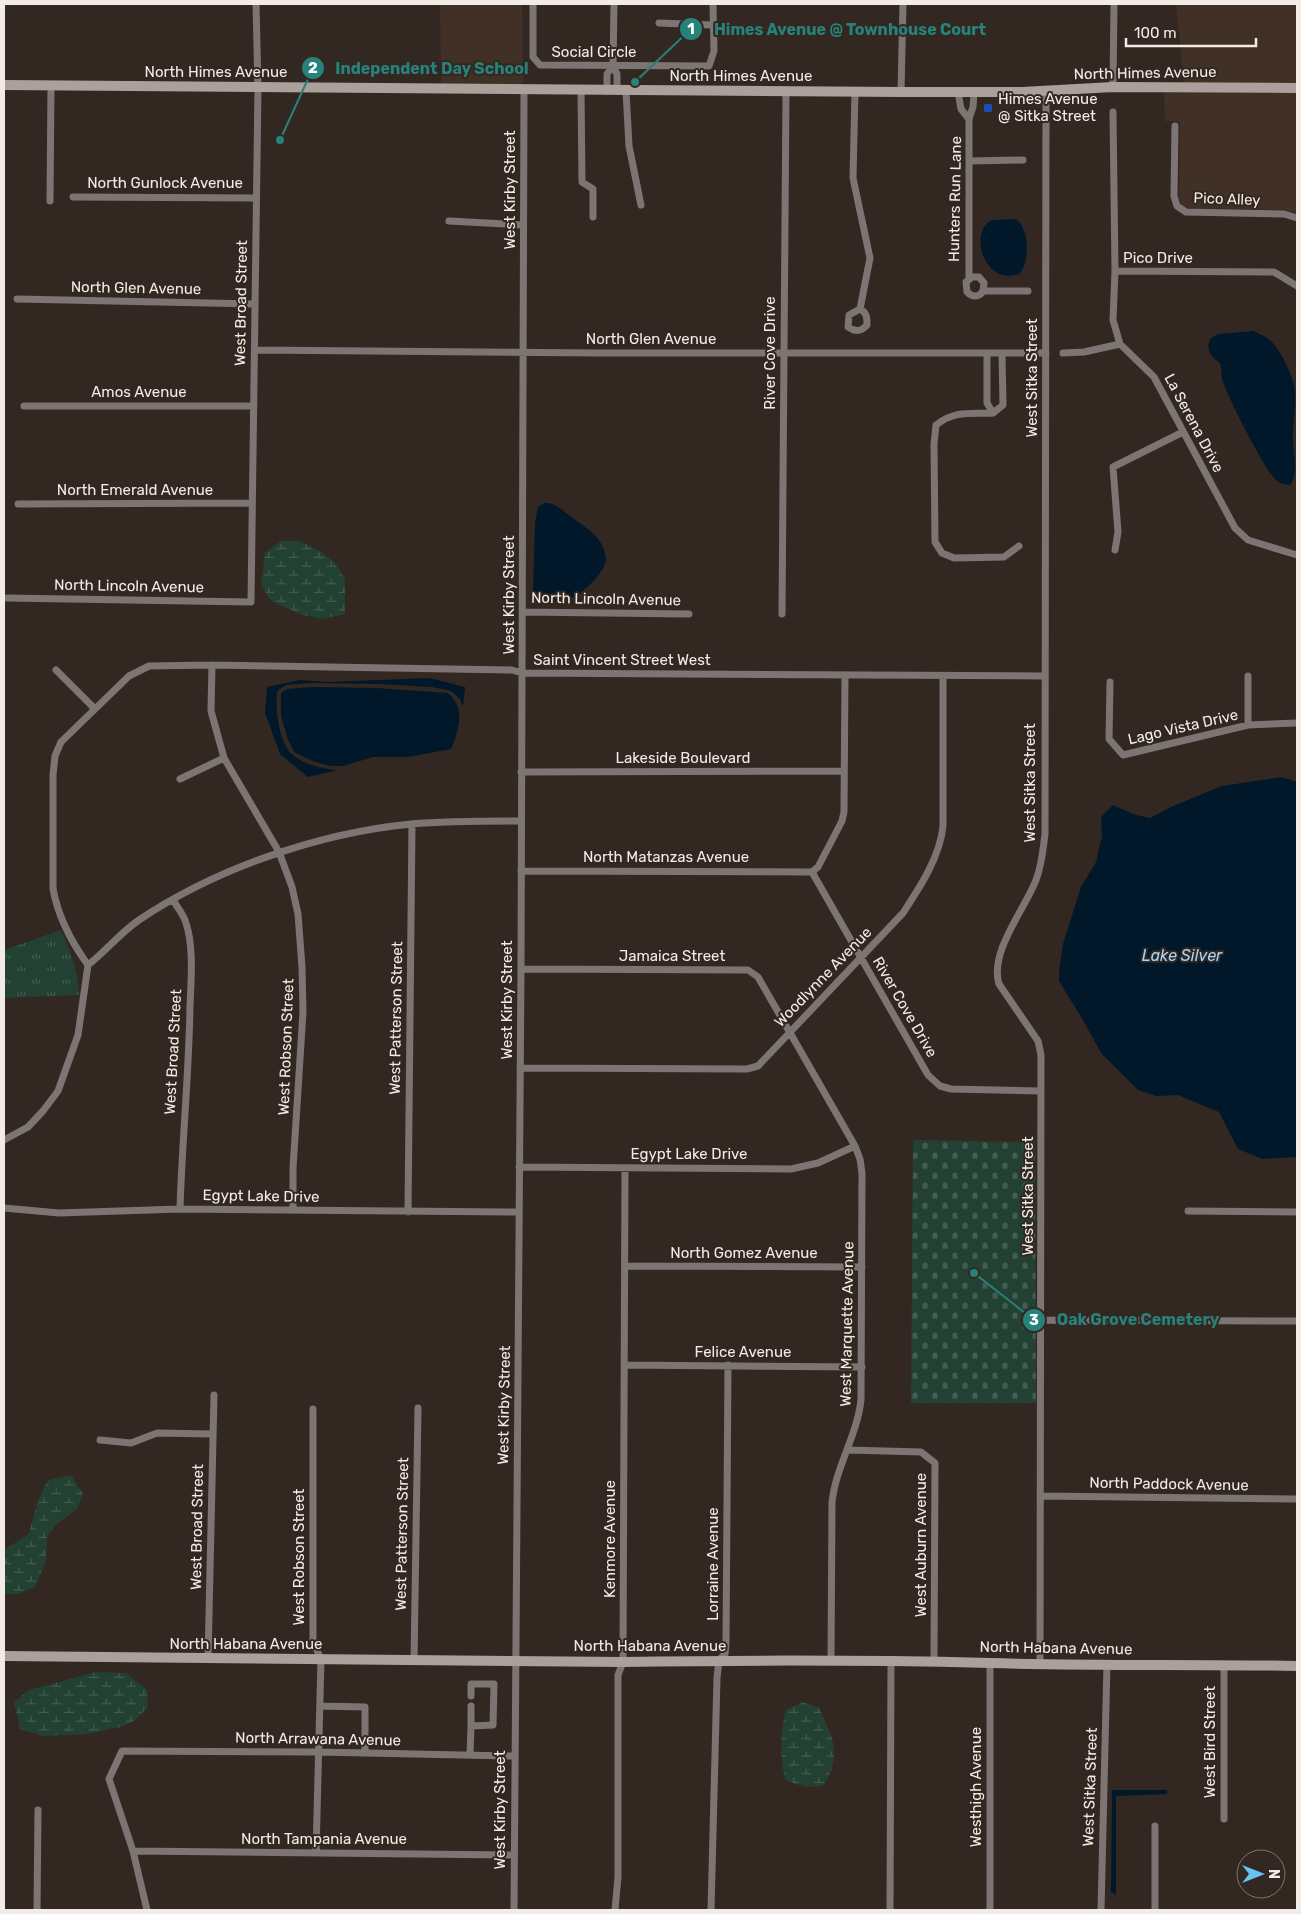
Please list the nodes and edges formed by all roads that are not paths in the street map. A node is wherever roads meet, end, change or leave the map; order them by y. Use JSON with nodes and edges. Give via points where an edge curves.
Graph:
{"nodes":[{"id":1,"x":256,"y":4,"type":"edge"},
{"id":2,"x":533,"y":4,"type":"edge"},
{"id":3,"x":614,"y":4,"type":"edge"},
{"id":4,"x":713,"y":4,"type":"edge"},
{"id":5,"x":903,"y":4,"type":"edge"},
{"id":6,"x":1114,"y":4,"type":"edge"},
{"id":7,"x":659,"y":23,"type":"dead end"},
{"id":8,"x":713,"y":25,"type":"junction"},
{"id":9,"x":614,"y":66,"type":"junction"},
{"id":10,"x":4,"y":85,"type":"edge"},
{"id":11,"x":51,"y":86,"type":"junction"},
{"id":12,"x":1113,"y":86,"type":"junction"},
{"id":13,"x":258,"y":88,"type":"junction"},
{"id":14,"x":1297,"y":88,"type":"edge"},
{"id":15,"x":524,"y":90,"type":"junction"},
{"id":16,"x":581,"y":91,"type":"junction"},
{"id":17,"x":617,"y":91,"type":"junction"},
{"id":18,"x":1046,"y":91,"type":"junction"},
{"id":19,"x":786,"y":92,"type":"junction"},
{"id":20,"x":855,"y":92,"type":"junction"},
{"id":21,"x":901,"y":92,"type":"junction"},
{"id":22,"x":958,"y":92,"type":"junction"},
{"id":23,"x":974,"y":92,"type":"junction"},
{"id":24,"x":1112,"y":112,"type":"dead end"},
{"id":25,"x":969,"y":119,"type":"junction"},
{"id":26,"x":1175,"y":126,"type":"dead end"},
{"id":27,"x":1022,"y":160,"type":"dead end"},
{"id":28,"x":970,"y":161,"type":"junction"},
{"id":29,"x":73,"y":197,"type":"dead end"},
{"id":30,"x":256,"y":198,"type":"junction"},
{"id":31,"x":50,"y":201,"type":"dead end"},
{"id":32,"x":641,"y":205,"type":"dead end"},
{"id":33,"x":593,"y":217,"type":"dead end"},
{"id":34,"x":1297,"y":218,"type":"edge"},
{"id":35,"x":449,"y":221,"type":"dead end"},
{"id":36,"x":523,"y":225,"type":"junction"},
{"id":37,"x":1114,"y":272,"type":"junction"},
{"id":38,"x":969,"y":279,"type":"junction"},
{"id":39,"x":1297,"y":286,"type":"edge"},
{"id":40,"x":1028,"y":291,"type":"dead end"},
{"id":41,"x":984,"y":292,"type":"junction"},
{"id":42,"x":17,"y":300,"type":"dead end"},
{"id":43,"x":255,"y":304,"type":"junction"},
{"id":44,"x":860,"y":309,"type":"dead end"},
{"id":45,"x":1120,"y":344,"type":"junction"},
{"id":46,"x":255,"y":350,"type":"junction"},
{"id":47,"x":524,"y":352,"type":"junction"},
{"id":48,"x":784,"y":353,"type":"junction"},
{"id":49,"x":987,"y":353,"type":"junction"},
{"id":50,"x":1046,"y":353,"type":"junction"},
{"id":51,"x":1063,"y":353,"type":"dead end"},
{"id":52,"x":1002,"y":354,"type":"junction"},
{"id":53,"x":24,"y":406,"type":"dead end"},
{"id":54,"x":254,"y":406,"type":"junction"},
{"id":55,"x":993,"y":413,"type":"junction"},
{"id":56,"x":1183,"y":432,"type":"junction"},
{"id":57,"x":252,"y":503,"type":"junction"},
{"id":58,"x":18,"y":504,"type":"dead end"},
{"id":59,"x":1018,"y":546,"type":"dead end"},
{"id":60,"x":1115,"y":550,"type":"dead end"},
{"id":61,"x":1297,"y":555,"type":"edge"},
{"id":62,"x":7,"y":598,"type":"dead end"},
{"id":63,"x":251,"y":602,"type":"joint"},
{"id":64,"x":522,"y":612,"type":"junction"},
{"id":65,"x":689,"y":614,"type":"dead end"},
{"id":66,"x":782,"y":614,"type":"dead end"},
{"id":67,"x":212,"y":665,"type":"junction"},
{"id":68,"x":56,"y":670,"type":"dead end"},
{"id":69,"x":522,"y":673,"type":"junction"},
{"id":70,"x":845,"y":675,"type":"junction"},
{"id":71,"x":943,"y":676,"type":"junction"},
{"id":72,"x":1044,"y":676,"type":"junction"},
{"id":73,"x":1248,"y":676,"type":"dead end"},
{"id":74,"x":1110,"y":682,"type":"dead end"},
{"id":75,"x":95,"y":709,"type":"junction"},
{"id":76,"x":1297,"y":723,"type":"edge"},
{"id":77,"x":1248,"y":726,"type":"junction"},
{"id":78,"x":224,"y":758,"type":"junction"},
{"id":79,"x":844,"y":771,"type":"junction"},
{"id":80,"x":521,"y":772,"type":"junction"},
{"id":81,"x":180,"y":779,"type":"dead end"},
{"id":82,"x":521,"y":821,"type":"junction"},
{"id":83,"x":412,"y":824,"type":"junction"},
{"id":84,"x":279,"y":852,"type":"junction"},
{"id":85,"x":521,"y":871,"type":"junction"},
{"id":86,"x":812,"y":872,"type":"junction"},
{"id":87,"x":172,"y":900,"type":"junction"},
{"id":88,"x":860,"y":958,"type":"junction"},
{"id":89,"x":88,"y":965,"type":"junction"},
{"id":90,"x":521,"y":969,"type":"junction"},
{"id":91,"x":790,"y":1031,"type":"junction"},
{"id":92,"x":520,"y":1068,"type":"junction"},
{"id":93,"x":1042,"y":1091,"type":"junction"},
{"id":94,"x":4,"y":1140,"type":"edge"},
{"id":95,"x":855,"y":1146,"type":"junction"},
{"id":96,"x":519,"y":1166,"type":"junction"},
{"id":97,"x":625,"y":1168,"type":"junction"},
{"id":98,"x":4,"y":1208,"type":"edge"},
{"id":99,"x":180,"y":1209,"type":"junction"},
{"id":100,"x":292,"y":1210,"type":"junction"},
{"id":101,"x":1188,"y":1211,"type":"dead end"},
{"id":102,"x":408,"y":1212,"type":"junction"},
{"id":103,"x":519,"y":1212,"type":"junction"},
{"id":104,"x":1297,"y":1212,"type":"edge"},
{"id":105,"x":625,"y":1266,"type":"junction"},
{"id":106,"x":862,"y":1267,"type":"junction"},
{"id":107,"x":1041,"y":1320,"type":"junction"},
{"id":108,"x":1297,"y":1321,"type":"edge"},
{"id":109,"x":624,"y":1365,"type":"junction"},
{"id":110,"x":728,"y":1365,"type":"junction"},
{"id":111,"x":862,"y":1367,"type":"junction"},
{"id":112,"x":214,"y":1395,"type":"dead end"},
{"id":113,"x":418,"y":1408,"type":"dead end"},
{"id":114,"x":314,"y":1409,"type":"dead end"},
{"id":115,"x":212,"y":1434,"type":"junction"},
{"id":116,"x":100,"y":1440,"type":"dead end"},
{"id":117,"x":846,"y":1450,"type":"junction"},
{"id":118,"x":1040,"y":1496,"type":"junction"},
{"id":119,"x":1297,"y":1498,"type":"edge"},
{"id":120,"x":4,"y":1656,"type":"edge"},
{"id":121,"x":208,"y":1659,"type":"junction"},
{"id":122,"x":321,"y":1659,"type":"junction"},
{"id":123,"x":414,"y":1660,"type":"junction"},
{"id":124,"x":719,"y":1660,"type":"junction"},
{"id":125,"x":515,"y":1661,"type":"junction"},
{"id":126,"x":831,"y":1661,"type":"junction"},
{"id":127,"x":934,"y":1661,"type":"junction"},
{"id":128,"x":623,"y":1662,"type":"junction"},
{"id":129,"x":891,"y":1662,"type":"junction"},
{"id":130,"x":990,"y":1663,"type":"junction"},
{"id":131,"x":1040,"y":1663,"type":"junction"},
{"id":132,"x":1107,"y":1664,"type":"junction"},
{"id":133,"x":1224,"y":1665,"type":"junction"},
{"id":134,"x":1297,"y":1666,"type":"edge"},
{"id":135,"x":471,"y":1696,"type":"dead end"},
{"id":136,"x":320,"y":1706,"type":"junction"},
{"id":137,"x":471,"y":1706,"type":"dead end"},
{"id":138,"x":472,"y":1726,"type":"junction"},
{"id":139,"x":318,"y":1752,"type":"junction"},
{"id":140,"x":365,"y":1753,"type":"junction"},
{"id":141,"x":470,"y":1755,"type":"junction"},
{"id":142,"x":514,"y":1756,"type":"junction"},
{"id":143,"x":38,"y":1810,"type":"dead end"},
{"id":144,"x":1224,"y":1820,"type":"dead end"},
{"id":145,"x":1155,"y":1826,"type":"dead end"},
{"id":146,"x":133,"y":1851,"type":"junction"},
{"id":147,"x":316,"y":1853,"type":"junction"},
{"id":148,"x":514,"y":1854,"type":"junction"},
{"id":149,"x":37,"y":1910,"type":"edge"},
{"id":150,"x":148,"y":1910,"type":"edge"},
{"id":151,"x":514,"y":1910,"type":"edge"},
{"id":152,"x":615,"y":1910,"type":"edge"},
{"id":153,"x":710,"y":1910,"type":"edge"},
{"id":154,"x":890,"y":1910,"type":"edge"},
{"id":155,"x":990,"y":1910,"type":"edge"},
{"id":156,"x":1101,"y":1910,"type":"edge"},
{"id":157,"x":1155,"y":1910,"type":"edge"}],
"edges":[{"from":1,"to":13,"type":"street","name":"West Broad Street"},
{"from":2,"to":9,"type":"street","name":"Social Circle","via":[[533,57],[540,65]]},
{"from":3,"to":9,"type":"street"},
{"from":4,"to":8,"type":"street","name":"Social Circle"},
{"from":5,"to":21,"type":"street"},
{"from":6,"to":12,"type":"street"},
{"from":7,"to":8,"type":"street"},
{"from":8,"to":9,"type":"street","name":"Social Circle","via":[[714,51],[709,66]]},
{"from":9,"to":17,"type":"street","via":[[607,74]]},
{"from":10,"to":11,"type":"street","name":"North Himes Avenue"},
{"from":11,"to":13,"type":"street","name":"North Himes Avenue"},
{"from":11,"to":31,"type":"street"},
{"from":12,"to":14,"type":"street","name":"North Himes Avenue"},
{"from":12,"to":18,"type":"street","name":"North Himes Avenue"},
{"from":13,"to":15,"type":"street","name":"North Himes Avenue"},
{"from":13,"to":30,"type":"street","name":"West Broad Street"},
{"from":15,"to":16,"type":"street","name":"North Himes Avenue"},
{"from":15,"to":36,"type":"street","name":"West Kirby Street"},
{"from":16,"to":17,"type":"street","name":"North Himes Avenue"},
{"from":16,"to":33,"type":"street","via":[[582,182],[593,189]]},
{"from":17,"to":19,"type":"street","name":"North Himes Avenue"},
{"from":17,"to":32,"type":"street"},
{"from":18,"to":23,"type":"street","name":"North Himes Avenue"},
{"from":18,"to":50,"type":"street","name":"West Sitka Street"},
{"from":19,"to":20,"type":"street","name":"North Himes Avenue"},
{"from":19,"to":48,"type":"street","name":"River Cove Drive"},
{"from":20,"to":21,"type":"street","name":"North Himes Avenue"},
{"from":20,"to":44,"type":"street","via":[[853,178],[870,258]]},
{"from":21,"to":22,"type":"street","name":"North Himes Avenue"},
{"from":22,"to":23,"type":"street","name":"North Himes Avenue"},
{"from":22,"to":25,"type":"street","name":"Hunters Run Lane","via":[[961,109]]},
{"from":23,"to":25,"type":"street","name":"Hunters Run Lane"},
{"from":24,"to":37,"type":"street","name":"Pico Drive"},
{"from":25,"to":28,"type":"street","name":"Hunters Run Lane"},
{"from":26,"to":34,"type":"street","name":"Pico Alley","via":[[1176,206],[1186,212],[1284,214]]},
{"from":27,"to":28,"type":"street"},
{"from":28,"to":38,"type":"street","name":"Hunters Run Lane"},
{"from":29,"to":30,"type":"street","name":"North Gunlock Avenue"},
{"from":30,"to":43,"type":"street","name":"West Broad Street"},
{"from":35,"to":36,"type":"street"},
{"from":36,"to":47,"type":"street","name":"West Kirby Street"},
{"from":37,"to":39,"type":"street","name":"Pico Drive","via":[[1274,272]]},
{"from":37,"to":45,"type":"street","name":"La Serena Drive","via":[[1112,320]]},
{"from":38,"to":41,"type":"street","name":"Hunters Run Lane","via":[[975,276],[982,280]]},
{"from":38,"to":41,"type":"street","name":"Hunters Run Lane","via":[[965,288],[970,295],[978,296]]},
{"from":40,"to":41,"type":"street","name":"Hunters Run Lane"},
{"from":42,"to":43,"type":"street","name":"North Glen Avenue"},
{"from":43,"to":46,"type":"street","name":"West Broad Street"},
{"from":45,"to":51,"type":"street"},
{"from":45,"to":56,"type":"street","name":"La Serena Drive","via":[[1154,377]]},
{"from":46,"to":47,"type":"street","name":"North Glen Avenue"},
{"from":46,"to":54,"type":"street","name":"West Broad Street"},
{"from":47,"to":48,"type":"street","name":"North Glen Avenue"},
{"from":47,"to":64,"type":"street","name":"West Kirby Street"},
{"from":48,"to":49,"type":"street","name":"North Glen Avenue"},
{"from":48,"to":66,"type":"street","name":"River Cove Drive"},
{"from":49,"to":52,"type":"street","name":"North Glen Avenue"},
{"from":49,"to":55,"type":"street","via":[[986,402]]},
{"from":50,"to":52,"type":"street","name":"North Glen Avenue"},
{"from":50,"to":72,"type":"street","name":"West Sitka Street"},
{"from":52,"to":55,"type":"street","via":[[1003,405]]},
{"from":53,"to":54,"type":"street","name":"Amos Avenue"},
{"from":54,"to":57,"type":"street","name":"West Broad Street"},
{"from":55,"to":59,"type":"street","via":[[958,414],[946,417],[936,425],[935,542],[942,553],[954,558],[1004,557]]},
{"from":56,"to":60,"type":"street","via":[[1112,467],[1118,532]]},
{"from":56,"to":61,"type":"street","name":"La Serena Drive","via":[[1234,528],[1248,540]]},
{"from":57,"to":58,"type":"street","name":"North Emerald Avenue"},
{"from":57,"to":63,"type":"street","name":"West Broad Street"},
{"from":62,"to":63,"type":"street","name":"North Lincoln Avenue"},
{"from":64,"to":65,"type":"street","name":"North Lincoln Avenue"},
{"from":64,"to":69,"type":"street","name":"West Kirby Street"},
{"from":67,"to":69,"type":"street","name":"Saint Vincent Street West","via":[[512,670]]},
{"from":67,"to":75,"type":"street","name":"Saint Vincent Street West","via":[[149,666],[129,676]]},
{"from":67,"to":78,"type":"street","name":"West Robson Street","via":[[211,711]]},
{"from":68,"to":75,"type":"street"},
{"from":69,"to":70,"type":"street","name":"Saint Vincent Street West"},
{"from":69,"to":80,"type":"street","name":"West Kirby Street"},
{"from":70,"to":71,"type":"street","name":"Saint Vincent Street West"},
{"from":70,"to":79,"type":"street"},
{"from":71,"to":72,"type":"street","name":"Saint Vincent Street West"},
{"from":71,"to":88,"type":"street","name":"Woodlynne Avenue","via":[[942,840],[903,913]]},
{"from":72,"to":93,"type":"street","name":"West Sitka Street","via":[[1045,834],[1042,856],[1031,892],[1002,947],[996,974],[999,984],[1038,1042]]},
{"from":73,"to":77,"type":"street"},
{"from":74,"to":77,"type":"street","name":"Lago Vista Drive","via":[[1109,739],[1123,755]]},
{"from":75,"to":89,"type":"street","name":"Saint Vincent Street West","via":[[61,742],[55,756],[53,775],[53,889],[56,904],[76,949]]},
{"from":76,"to":77,"type":"street","name":"Lago Vista Drive"},
{"from":78,"to":81,"type":"street"},
{"from":78,"to":84,"type":"street","name":"West Robson Street"},
{"from":79,"to":80,"type":"street","name":"Lakeside Boulevard"},
{"from":79,"to":86,"type":"street","via":[[842,821],[818,867]]},
{"from":80,"to":82,"type":"street","name":"West Kirby Street"},
{"from":82,"to":83,"type":"street"},
{"from":82,"to":85,"type":"street","name":"West Kirby Street"},
{"from":83,"to":84,"type":"street","via":[[365,831]]},
{"from":83,"to":102,"type":"street","name":"West Patterson Street"},
{"from":84,"to":87,"type":"street","via":[[221,875]]},
{"from":84,"to":100,"type":"street","name":"West Robson Street","via":[[296,905],[302,967],[303,1029]]},
{"from":85,"to":86,"type":"street","name":"North Matanzas Avenue"},
{"from":85,"to":90,"type":"street","name":"West Kirby Street"},
{"from":86,"to":88,"type":"street","name":"River Cove Drive"},
{"from":87,"to":89,"type":"street","via":[[138,920]]},
{"from":87,"to":99,"type":"street","name":"West Broad Street","via":[[186,921],[191,989]]},
{"from":88,"to":91,"type":"street","name":"Woodlynne Avenue"},
{"from":88,"to":93,"type":"street","name":"River Cove Drive","via":[[928,1075],[940,1086]]},
{"from":89,"to":94,"type":"street","via":[[78,1035],[58,1091],[28,1127]]},
{"from":90,"to":91,"type":"street","name":"Jamaica Street","via":[[748,970],[758,976]]},
{"from":90,"to":92,"type":"street","name":"West Kirby Street"},
{"from":91,"to":92,"type":"street","name":"Woodlynne Avenue","via":[[758,1066],[747,1069]]},
{"from":91,"to":95,"type":"street","name":"West Marquette Avenue"},
{"from":92,"to":96,"type":"street","name":"West Kirby Street"},
{"from":93,"to":107,"type":"street","name":"West Sitka Street"},
{"from":95,"to":97,"type":"street","name":"Egypt Lake Drive","via":[[818,1163],[791,1169]]},
{"from":95,"to":106,"type":"street","name":"West Marquette Avenue","via":[[862,1173]]},
{"from":96,"to":97,"type":"street","name":"Egypt Lake Drive"},
{"from":96,"to":103,"type":"street","name":"West Kirby Street"},
{"from":97,"to":105,"type":"street","name":"Kenmore Avenue"},
{"from":98,"to":99,"type":"street","name":"Egypt Lake Drive","via":[[59,1213]]},
{"from":99,"to":100,"type":"street","name":"Egypt Lake Drive"},
{"from":100,"to":102,"type":"street","name":"Egypt Lake Drive"},
{"from":101,"to":104,"type":"street"},
{"from":102,"to":103,"type":"street","name":"Egypt Lake Drive"},
{"from":103,"to":125,"type":"street","name":"West Kirby Street"},
{"from":105,"to":106,"type":"street","name":"North Gomez Avenue"},
{"from":105,"to":109,"type":"street","name":"Kenmore Avenue"},
{"from":106,"to":111,"type":"street","name":"West Marquette Avenue"},
{"from":107,"to":108,"type":"street"},
{"from":107,"to":118,"type":"street","name":"West Sitka Street"},
{"from":109,"to":110,"type":"street","name":"Felice Avenue"},
{"from":109,"to":128,"type":"street","name":"Kenmore Avenue"},
{"from":110,"to":111,"type":"street","name":"Felice Avenue"},
{"from":110,"to":124,"type":"street","name":"Lorraine Avenue","via":[[726,1643],[725,1654]]},
{"from":111,"to":117,"type":"street","name":"West Marquette Avenue","via":[[859,1418]]},
{"from":112,"to":115,"type":"street","name":"West Broad Street"},
{"from":113,"to":123,"type":"street","name":"West Patterson Street"},
{"from":114,"to":122,"type":"street","name":"West Robson Street","via":[[313,1642]]},
{"from":115,"to":116,"type":"street","via":[[157,1433],[132,1443]]},
{"from":115,"to":121,"type":"street","name":"West Broad Street"},
{"from":117,"to":126,"type":"street","name":"West Marquette Avenue","via":[[832,1502]]},
{"from":117,"to":127,"type":"street","name":"West Auburn Avenue","via":[[921,1452],[935,1463]]},
{"from":118,"to":119,"type":"street","name":"North Paddock Avenue"},
{"from":118,"to":131,"type":"street","name":"West Sitka Street"},
{"from":120,"to":121,"type":"street","name":"North Habana Avenue"},
{"from":121,"to":122,"type":"street","name":"North Habana Avenue"},
{"from":122,"to":123,"type":"street","name":"North Habana Avenue"},
{"from":122,"to":136,"type":"street","name":"West Robson Street"},
{"from":123,"to":125,"type":"street","name":"North Habana Avenue"},
{"from":124,"to":126,"type":"street","name":"North Habana Avenue"},
{"from":124,"to":128,"type":"street","name":"North Habana Avenue"},
{"from":124,"to":153,"type":"street","name":"Lorraine Avenue"},
{"from":125,"to":128,"type":"street","name":"North Habana Avenue"},
{"from":125,"to":142,"type":"street","name":"West Kirby Street"},
{"from":126,"to":129,"type":"street","name":"North Habana Avenue"},
{"from":127,"to":129,"type":"street","name":"North Habana Avenue"},
{"from":127,"to":130,"type":"street","name":"North Habana Avenue"},
{"from":128,"to":152,"type":"street","name":"Kenmore Avenue","via":[[618,1675],[618,1878]]},
{"from":129,"to":154,"type":"street"},
{"from":130,"to":131,"type":"street","name":"North Habana Avenue"},
{"from":130,"to":155,"type":"street","name":"Westhigh Avenue"},
{"from":131,"to":132,"type":"street","name":"North Habana Avenue"},
{"from":132,"to":133,"type":"street","name":"North Habana Avenue"},
{"from":132,"to":156,"type":"street","name":"West Sitka Street"},
{"from":133,"to":134,"type":"street","name":"North Habana Avenue"},
{"from":133,"to":144,"type":"street","name":"West Bird Street"},
{"from":135,"to":138,"type":"street","via":[[471,1684],[494,1684],[494,1726]]},
{"from":136,"to":139,"type":"street","name":"West Robson Street"},
{"from":136,"to":140,"type":"street","via":[[365,1707]]},
{"from":137,"to":138,"type":"street"},
{"from":138,"to":141,"type":"street"},
{"from":139,"to":140,"type":"street","name":"North Arrawana Avenue"},
{"from":139,"to":146,"type":"street","name":"North Arrawana Avenue","via":[[122,1751],[109,1779]]},
{"from":139,"to":147,"type":"street","name":"West Robson Street"},
{"from":140,"to":141,"type":"street","name":"North Arrawana Avenue"},
{"from":141,"to":142,"type":"street","name":"North Arrawana Avenue"},
{"from":142,"to":148,"type":"street","name":"West Kirby Street"},
{"from":143,"to":149,"type":"street"},
{"from":145,"to":157,"type":"street"},
{"from":146,"to":147,"type":"street","name":"North Tampania Avenue"},
{"from":146,"to":150,"type":"street"},
{"from":147,"to":148,"type":"street","name":"North Tampania Avenue"},
{"from":148,"to":151,"type":"street","name":"West Kirby Street"}]}
